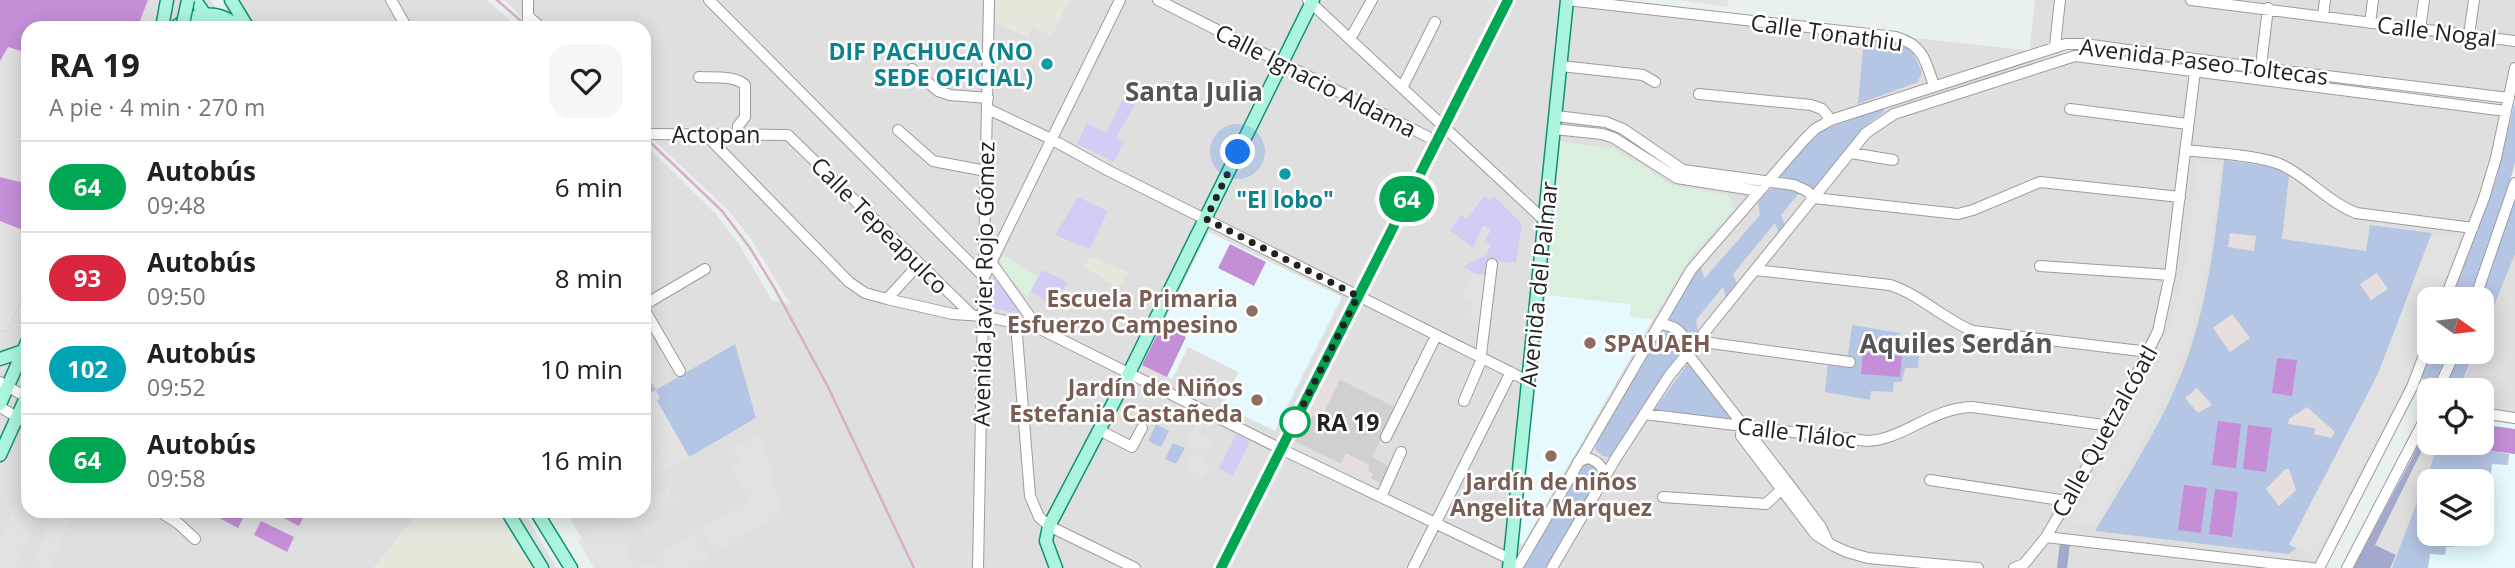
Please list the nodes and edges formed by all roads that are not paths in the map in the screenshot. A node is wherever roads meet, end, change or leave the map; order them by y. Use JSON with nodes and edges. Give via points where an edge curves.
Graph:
{"nodes":[{"id":1,"x":167,"y":0,"type":"edge"},
{"id":2,"x":188,"y":0,"type":"edge"},
{"id":3,"x":195,"y":0,"type":"edge"},
{"id":4,"x":231,"y":0,"type":"edge"},
{"id":5,"x":391,"y":0,"type":"edge"},
{"id":6,"x":528,"y":0,"type":"edge"},
{"id":7,"x":709,"y":0,"type":"edge"},
{"id":8,"x":989,"y":0,"type":"edge"},
{"id":9,"x":1120,"y":0,"type":"edge"},
{"id":10,"x":1158,"y":0,"type":"edge"},
{"id":11,"x":1372,"y":0,"type":"edge"},
{"id":12,"x":1508,"y":0,"type":"edge"},
{"id":13,"x":1567,"y":0,"type":"edge"},
{"id":14,"x":2060,"y":0,"type":"edge"},
{"id":15,"x":2191,"y":0,"type":"edge"},
{"id":16,"x":2325,"y":0,"type":"edge"},
{"id":17,"x":2373,"y":0,"type":"edge"},
{"id":18,"x":2424,"y":0,"type":"edge"},
{"id":19,"x":2474,"y":0,"type":"edge"},
{"id":20,"x":1310,"y":1,"type":"edge"},
{"id":21,"x":2218,"y":1,"type":"edge"},
{"id":22,"x":2268,"y":8,"type":"junction"},
{"id":23,"x":205,"y":14,"type":"junction"},
{"id":24,"x":528,"y":16,"type":"junction"},
{"id":25,"x":2323,"y":16,"type":"junction"},
{"id":26,"x":163,"y":21,"type":"edge"},
{"id":27,"x":183,"y":21,"type":"edge"},
{"id":28,"x":184,"y":21,"type":"edge"},
{"id":29,"x":210,"y":21,"type":"edge"},
{"id":30,"x":230,"y":21,"type":"edge"},
{"id":31,"x":244,"y":21,"type":"edge"},
{"id":32,"x":403,"y":21,"type":"edge"},
{"id":33,"x":528,"y":21,"type":"edge"},
{"id":34,"x":533,"y":21,"type":"edge"},
{"id":35,"x":1435,"y":22,"type":"dead end"},
{"id":36,"x":2370,"y":23,"type":"junction"},
{"id":37,"x":2420,"y":29,"type":"junction"},
{"id":38,"x":2469,"y":35,"type":"junction"},
{"id":39,"x":1350,"y":39,"type":"junction"},
{"id":40,"x":2515,"y":41,"type":"edge"},
{"id":41,"x":2054,"y":46,"type":"junction"},
{"id":42,"x":1282,"y":62,"type":"junction"},
{"id":43,"x":2006,"y":62,"type":"junction"},
{"id":44,"x":1561,"y":66,"type":"junction"},
{"id":45,"x":2261,"y":68,"type":"junction"},
{"id":46,"x":2515,"y":68,"type":"edge"},
{"id":47,"x":912,"y":69,"type":"dead end"},
{"id":48,"x":2195,"y":71,"type":"junction"},
{"id":49,"x":2011,"y":75,"type":"junction"},
{"id":50,"x":699,"y":77,"type":"dead end"},
{"id":51,"x":2259,"y":80,"type":"junction"},
{"id":52,"x":1656,"y":82,"type":"dead end"},
{"id":53,"x":1934,"y":86,"type":"junction"},
{"id":54,"x":1402,"y":88,"type":"junction"},
{"id":55,"x":1699,"y":94,"type":"dead end"},
{"id":56,"x":988,"y":98,"type":"junction"},
{"id":57,"x":2509,"y":98,"type":"junction"},
{"id":58,"x":988,"y":109,"type":"junction"},
{"id":59,"x":2070,"y":109,"type":"dead end"},
{"id":60,"x":2506,"y":111,"type":"junction"},
{"id":61,"x":1831,"y":120,"type":"junction"},
{"id":62,"x":1555,"y":122,"type":"junction"},
{"id":63,"x":2188,"y":124,"type":"junction"},
{"id":64,"x":1443,"y":127,"type":"junction"},
{"id":65,"x":898,"y":130,"type":"dead end"},
{"id":66,"x":651,"y":134,"type":"edge"},
{"id":67,"x":705,"y":134,"type":"junction"},
{"id":68,"x":738,"y":134,"type":"junction"},
{"id":69,"x":788,"y":135,"type":"joint"},
{"id":70,"x":1051,"y":139,"type":"junction"},
{"id":71,"x":1436,"y":141,"type":"junction"},
{"id":72,"x":2185,"y":150,"type":"junction"},
{"id":73,"x":1851,"y":153,"type":"junction"},
{"id":74,"x":1893,"y":160,"type":"dead end"},
{"id":75,"x":986,"y":172,"type":"junction"},
{"id":76,"x":1767,"y":183,"type":"junction"},
{"id":77,"x":2515,"y":183,"type":"edge"},
{"id":78,"x":1759,"y":191,"type":"junction"},
{"id":79,"x":2180,"y":197,"type":"junction"},
{"id":80,"x":1814,"y":198,"type":"junction"},
{"id":81,"x":1206,"y":219,"type":"junction"},
{"id":82,"x":1545,"y":221,"type":"junction"},
{"id":83,"x":2473,"y":228,"type":"junction"},
{"id":84,"x":991,"y":262,"type":"junction"},
{"id":85,"x":919,"y":264,"type":"junction"},
{"id":86,"x":1492,"y":264,"type":"dead end"},
{"id":87,"x":2040,"y":266,"type":"dead end"},
{"id":88,"x":705,"y":268,"type":"dead end"},
{"id":89,"x":1755,"y":270,"type":"junction"},
{"id":90,"x":2170,"y":275,"type":"junction"},
{"id":91,"x":984,"y":277,"type":"junction"},
{"id":92,"x":2450,"y":287,"type":"edge"},
{"id":93,"x":2479,"y":287,"type":"edge"},
{"id":94,"x":1358,"y":296,"type":"junction"},
{"id":95,"x":887,"y":299,"type":"junction"},
{"id":96,"x":651,"y":303,"type":"edge"},
{"id":97,"x":977,"y":316,"type":"junction"},
{"id":98,"x":651,"y":319,"type":"edge"},
{"id":99,"x":1016,"y":323,"type":"junction"},
{"id":100,"x":1660,"y":324,"type":"junction"},
{"id":101,"x":1038,"y":328,"type":"junction"},
{"id":102,"x":1436,"y":336,"type":"junction"},
{"id":103,"x":1696,"y":341,"type":"junction"},
{"id":104,"x":21,"y":348,"type":"edge"},
{"id":105,"x":2149,"y":352,"type":"junction"},
{"id":106,"x":1687,"y":353,"type":"junction"},
{"id":107,"x":21,"y":355,"type":"edge"},
{"id":108,"x":1481,"y":357,"type":"junction"},
{"id":109,"x":0,"y":359,"type":"edge"},
{"id":110,"x":1850,"y":362,"type":"dead end"},
{"id":111,"x":2420,"y":364,"type":"edge"},
{"id":112,"x":680,"y":371,"type":"dead end"},
{"id":113,"x":1511,"y":372,"type":"junction"},
{"id":114,"x":1129,"y":373,"type":"junction"},
{"id":115,"x":1528,"y":381,"type":"junction"},
{"id":116,"x":4,"y":384,"type":"edge"},
{"id":117,"x":21,"y":392,"type":"edge"},
{"id":118,"x":1464,"y":401,"type":"dead end"},
{"id":119,"x":0,"y":405,"type":"edge"},
{"id":120,"x":1644,"y":414,"type":"junction"},
{"id":121,"x":2494,"y":415,"type":"edge"},
{"id":122,"x":2515,"y":418,"type":"edge"},
{"id":123,"x":21,"y":419,"type":"edge"},
{"id":124,"x":21,"y":423,"type":"edge"},
{"id":125,"x":1742,"y":425,"type":"junction"},
{"id":126,"x":2111,"y":426,"type":"junction"},
{"id":127,"x":1142,"y":428,"type":"dead end"},
{"id":128,"x":1099,"y":430,"type":"junction"},
{"id":129,"x":2417,"y":434,"type":"edge"},
{"id":130,"x":1386,"y":438,"type":"dead end"},
{"id":131,"x":1592,"y":438,"type":"junction"},
{"id":132,"x":1281,"y":449,"type":"junction"},
{"id":133,"x":1401,"y":453,"type":"dead end"},
{"id":134,"x":0,"y":455,"type":"edge"},
{"id":135,"x":1616,"y":458,"type":"junction"},
{"id":136,"x":1577,"y":463,"type":"junction"},
{"id":137,"x":1604,"y":480,"type":"junction"},
{"id":138,"x":1930,"y":480,"type":"dead end"},
{"id":139,"x":1784,"y":487,"type":"junction"},
{"id":140,"x":1381,"y":497,"type":"junction"},
{"id":141,"x":1663,"y":497,"type":"dead end"},
{"id":142,"x":2067,"y":501,"type":"junction"},
{"id":143,"x":170,"y":518,"type":"edge"},
{"id":144,"x":511,"y":518,"type":"edge"},
{"id":145,"x":540,"y":518,"type":"edge"},
{"id":146,"x":1436,"y":524,"type":"junction"},
{"id":147,"x":1049,"y":526,"type":"junction"},
{"id":148,"x":2046,"y":537,"type":"junction"},
{"id":149,"x":195,"y":539,"type":"dead end"},
{"id":150,"x":1868,"y":563,"type":"edge"},
{"id":151,"x":1512,"y":565,"type":"edge"},
{"id":152,"x":542,"y":568,"type":"edge"},
{"id":153,"x":571,"y":568,"type":"edge"},
{"id":154,"x":978,"y":568,"type":"edge"},
{"id":155,"x":1056,"y":568,"type":"edge"},
{"id":156,"x":1135,"y":568,"type":"edge"},
{"id":157,"x":1221,"y":568,"type":"edge"},
{"id":158,"x":1413,"y":568,"type":"edge"},
{"id":159,"x":1552,"y":568,"type":"edge"},
{"id":160,"x":1978,"y":568,"type":"edge"},
{"id":161,"x":2014,"y":568,"type":"edge"},
{"id":162,"x":2312,"y":568,"type":"edge"},
{"id":163,"x":2319,"y":568,"type":"edge"},
{"id":164,"x":2347,"y":568,"type":"edge"}],
"edges":[{"from":1,"to":26,"type":"main road"},
{"from":2,"to":28,"type":"main road","bridge":true},
{"from":3,"to":23,"type":"main road"},
{"from":4,"to":31,"type":"main road"},
{"from":5,"to":32,"type":"street"},
{"from":6,"to":24,"type":"street"},
{"from":7,"to":91,"type":"street"},
{"from":8,"to":56,"type":"street","name":"Avenida Javier Rojo Gómez"},
{"from":9,"to":70,"type":"street"},
{"from":10,"to":42,"type":"street","name":"Calle Ignacio Aldama"},
{"from":11,"to":39,"type":"street"},
{"from":12,"to":64,"type":"street"},
{"from":13,"to":44,"type":"main road","name":"Avenida del Palmar"},
{"from":13,"to":53,"type":"street","name":"Calle Tonathiu","via":[[1896,37],[1923,54]]},
{"from":14,"to":41,"type":"street"},
{"from":15,"to":21,"type":"street","name":"Calle Nogal"},
{"from":16,"to":25,"type":"street"},
{"from":17,"to":36,"type":"street"},
{"from":18,"to":37,"type":"street"},
{"from":19,"to":38,"type":"street"},
{"from":20,"to":39,"type":"street"},
{"from":20,"to":42,"type":"main road"},
{"from":21,"to":22,"type":"street","name":"Calle Nogal"},
{"from":22,"to":25,"type":"street","name":"Calle Nogal"},
{"from":22,"to":45,"type":"street"},
{"from":23,"to":27,"type":"main road"},
{"from":23,"to":29,"type":"main road"},
{"from":23,"to":30,"type":"main road"},
{"from":24,"to":33,"type":"street"},
{"from":24,"to":34,"type":"street"},
{"from":25,"to":36,"type":"street","name":"Calle Nogal"},
{"from":35,"to":54,"type":"street"},
{"from":36,"to":37,"type":"street","name":"Calle Nogal"},
{"from":37,"to":38,"type":"street","name":"Calle Nogal"},
{"from":38,"to":40,"type":"street","name":"Calle Nogal"},
{"from":39,"to":54,"type":"street"},
{"from":41,"to":43,"type":"street","name":"Avenida Paseo Toltecas"},
{"from":41,"to":45,"type":"street","name":"Avenida Paseo Toltecas","via":[[2084,44]]},
{"from":42,"to":71,"type":"street","name":"Calle Ignacio Aldama"},
{"from":42,"to":81,"type":"main road"},
{"from":43,"to":49,"type":"street"},
{"from":43,"to":53,"type":"street","name":"Avenida Paseo Toltecas"},
{"from":44,"to":52,"type":"street","via":[[1643,75]]},
{"from":44,"to":62,"type":"main road","name":"Avenida del Palmar"},
{"from":45,"to":51,"type":"street"},
{"from":45,"to":57,"type":"street","name":"Avenida Paseo Toltecas"},
{"from":46,"to":57,"type":"street"},
{"from":47,"to":56,"type":"street","via":[[938,91]]},
{"from":48,"to":49,"type":"street","name":"Avenida Paseo Toltecas","via":[[2075,56]]},
{"from":48,"to":51,"type":"street","name":"Avenida Paseo Toltecas"},
{"from":48,"to":63,"type":"street","name":"Calle Quetzalcóatl"},
{"from":49,"to":73,"type":"street","name":"Avenida Paseo Toltecas","via":[[1894,114],[1866,133]]},
{"from":50,"to":68,"type":"street","via":[[729,78],[745,85],[745,117]]},
{"from":51,"to":60,"type":"street","name":"Avenida Paseo Toltecas"},
{"from":53,"to":61,"type":"street","name":"Avenida Paseo Toltecas"},
{"from":54,"to":64,"type":"street"},
{"from":55,"to":61,"type":"street","via":[[1811,105]]},
{"from":56,"to":58,"type":"street","name":"Avenida Javier Rojo Gómez"},
{"from":57,"to":60,"type":"street"},
{"from":58,"to":70,"type":"street"},
{"from":58,"to":75,"type":"street","name":"Avenida Javier Rojo Gómez"},
{"from":59,"to":63,"type":"street"},
{"from":60,"to":83,"type":"street"},
{"from":61,"to":76,"type":"street","name":"Avenida Paseo Toltecas","via":[[1804,140]]},
{"from":62,"to":76,"type":"street","via":[[1606,122],[1683,170]]},
{"from":62,"to":78,"type":"street","via":[[1614,138],[1677,178]]},
{"from":62,"to":82,"type":"main road","name":"Avenida del Palmar"},
{"from":63,"to":72,"type":"street","name":"Calle Quetzalcóatl"},
{"from":64,"to":71,"type":"street"},
{"from":64,"to":82,"type":"street"},
{"from":65,"to":75,"type":"street","via":[[933,161]]},
{"from":66,"to":67,"type":"street","name":"Actopan"},
{"from":67,"to":68,"type":"street","name":"Actopan"},
{"from":67,"to":95,"type":"street","via":[[849,282],[865,293]]},
{"from":68,"to":69,"type":"street","name":"Actopan"},
{"from":69,"to":85,"type":"street","name":"Calle Tepeapulco"},
{"from":70,"to":81,"type":"street"},
{"from":70,"to":84,"type":"street"},
{"from":71,"to":94,"type":"street"},
{"from":72,"to":79,"type":"street","name":"Calle Quetzalcóatl"},
{"from":72,"to":83,"type":"street","via":[[2283,166],[2356,213]]},
{"from":73,"to":74,"type":"street"},
{"from":73,"to":80,"type":"street","name":"Avenida Paseo Toltecas"},
{"from":75,"to":91,"type":"street","name":"Avenida Javier Rojo Gómez"},
{"from":76,"to":78,"type":"street","name":"Avenida Paseo Toltecas"},
{"from":76,"to":80,"type":"street","via":[[1794,185]]},
{"from":77,"to":93,"type":"street"},
{"from":78,"to":100,"type":"street","name":"Avenida Paseo Toltecas","via":[[1691,270]]},
{"from":79,"to":80,"type":"street","via":[[2040,182],[1958,214]]},
{"from":79,"to":90,"type":"street","name":"Calle Quetzalcóatl"},
{"from":80,"to":89,"type":"street","name":"Avenida Paseo Toltecas"},
{"from":81,"to":94,"type":"street"},
{"from":81,"to":114,"type":"main road"},
{"from":82,"to":115,"type":"main road","name":"Avenida del Palmar"},
{"from":83,"to":92,"type":"street"},
{"from":84,"to":91,"type":"street"},
{"from":84,"to":101,"type":"street"},
{"from":85,"to":95,"type":"street"},
{"from":85,"to":97,"type":"street","name":"Calle Tepeapulco"},
{"from":86,"to":108,"type":"street"},
{"from":87,"to":90,"type":"street"},
{"from":88,"to":96,"type":"street"},
{"from":89,"to":103,"type":"street","name":"Avenida Paseo Toltecas"},
{"from":89,"to":105,"type":"street","via":[[1890,285],[1972,331]]},
{"from":90,"to":105,"type":"street","name":"Calle Quetzalcóatl"},
{"from":91,"to":97,"type":"street","name":"Avenida Javier Rojo Gómez"},
{"from":94,"to":102,"type":"street"},
{"from":94,"to":132,"type":"street"},
{"from":95,"to":97,"type":"street"},
{"from":97,"to":99,"type":"street"},
{"from":97,"to":154,"type":"street","name":"Avenida Javier Rojo Gómez"},
{"from":98,"to":112,"type":"street"},
{"from":99,"to":101,"type":"street"},
{"from":99,"to":147,"type":"street","via":[[1030,496],[1039,517]]},
{"from":100,"to":106,"type":"street","via":[[1678,329]]},
{"from":100,"to":131,"type":"street","name":"Avenida Paseo Toltecas"},
{"from":101,"to":114,"type":"street"},
{"from":102,"to":108,"type":"street"},
{"from":102,"to":130,"type":"street"},
{"from":103,"to":106,"type":"street","name":"Avenida Paseo Toltecas"},
{"from":103,"to":110,"type":"street"},
{"from":104,"to":109,"type":"main road"},
{"from":105,"to":126,"type":"street","name":"Calle Quetzalcóatl"},
{"from":106,"to":120,"type":"street","name":"Avenida Paseo Toltecas"},
{"from":106,"to":125,"type":"street"},
{"from":107,"to":116,"type":"main road"},
{"from":108,"to":113,"type":"street"},
{"from":108,"to":118,"type":"street"},
{"from":111,"to":163,"type":"street"},
{"from":113,"to":115,"type":"street"},
{"from":113,"to":146,"type":"street"},
{"from":114,"to":128,"type":"main road"},
{"from":114,"to":132,"type":"street"},
{"from":115,"to":151,"type":"main road","name":"Avenida del Palmar"},
{"from":116,"to":117,"type":"street"},
{"from":116,"to":119,"type":"main road"},
{"from":119,"to":123,"type":"street"},
{"from":120,"to":125,"type":"street","name":"Calle Tláloc"},
{"from":120,"to":135,"type":"street","name":"Avenida Paseo Toltecas"},
{"from":121,"to":122,"type":"street"},
{"from":124,"to":134,"type":"main road"},
{"from":125,"to":126,"type":"street","name":"Calle Tláloc","via":[[1867,441],[1940,412],[1972,407]]},
{"from":125,"to":139,"type":"street","via":[[1741,436]]},
{"from":126,"to":142,"type":"street","name":"Calle Quetzalcóatl"},
{"from":127,"to":128,"type":"street","via":[[1132,447]]},
{"from":128,"to":147,"type":"main road"},
{"from":129,"to":164,"type":"street"},
{"from":131,"to":135,"type":"street","via":[[1598,456]]},
{"from":131,"to":136,"type":"street","name":"Avenida Paseo Toltecas"},
{"from":132,"to":140,"type":"street"},
{"from":132,"to":157,"type":"street"},
{"from":133,"to":140,"type":"street"},
{"from":135,"to":137,"type":"street","name":"Avenida Paseo Toltecas"},
{"from":136,"to":137,"type":"street","via":[[1594,459]]},
{"from":136,"to":151,"type":"street","name":"Avenida Paseo Toltecas"},
{"from":137,"to":159,"type":"street","name":"Avenida Paseo Toltecas"},
{"from":138,"to":142,"type":"street"},
{"from":139,"to":141,"type":"street","via":[[1766,504]]},
{"from":139,"to":150,"type":"street","via":[[1816,535]]},
{"from":140,"to":146,"type":"street"},
{"from":142,"to":148,"type":"street","name":"Calle Quetzalcóatl"},
{"from":143,"to":149,"type":"street"},
{"from":144,"to":152,"type":"main road"},
{"from":145,"to":153,"type":"main road"},
{"from":146,"to":151,"type":"street"},
{"from":146,"to":158,"type":"street"},
{"from":147,"to":155,"type":"main road","via":[[1046,541]]},
{"from":147,"to":156,"type":"street"},
{"from":148,"to":161,"type":"street","name":"Calle Quetzalcóatl","via":[[2024,564]]},
{"from":148,"to":162,"type":"street"},
{"from":150,"to":160,"type":"street"}]}
